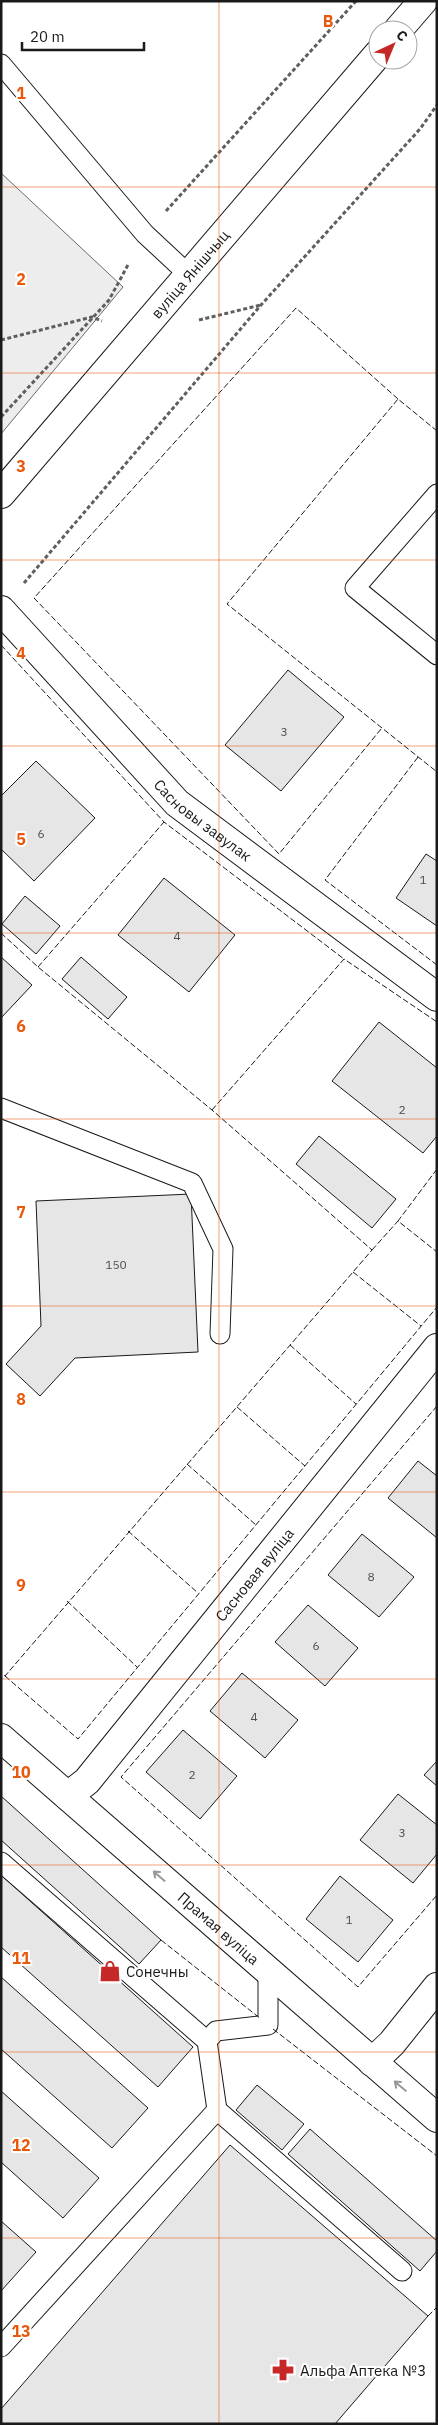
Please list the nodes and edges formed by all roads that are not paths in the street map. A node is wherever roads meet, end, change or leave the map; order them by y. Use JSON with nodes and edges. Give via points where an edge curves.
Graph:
{"nodes":[{"id":1,"x":423,"y":1,"type":"edge"},
{"id":2,"x":407,"y":20,"type":"edge"},
{"id":3,"x":1,"y":64,"type":"edge"},
{"id":4,"x":368,"y":66,"type":"edge"},
{"id":5,"x":188,"y":274,"type":"junction"},
{"id":6,"x":1,"y":494,"type":"edge"},
{"id":7,"x":437,"y":494,"type":"edge"},
{"id":8,"x":1,"y":610,"type":"edge"},
{"id":9,"x":437,"y":655,"type":"edge"},
{"id":10,"x":437,"y":997,"type":"edge"},
{"id":11,"x":1,"y":1108,"type":"edge"},
{"id":12,"x":220,"y":1334,"type":"dead end"},
{"id":13,"x":437,"y":1348,"type":"edge"},
{"id":14,"x":1,"y":1738,"type":"edge"},
{"id":15,"x":68,"y":1796,"type":"junction"},
{"id":16,"x":1,"y":1862,"type":"edge"},
{"id":17,"x":268,"y":1971,"type":"junction"},
{"id":18,"x":437,"y":1987,"type":"edge"},
{"id":19,"x":207,"y":2041,"type":"junction"},
{"id":20,"x":372,"y":2062,"type":"junction"},
{"id":21,"x":216,"y":2110,"type":"junction"},
{"id":22,"x":437,"y":2118,"type":"edge"},
{"id":23,"x":402,"y":2271,"type":"dead end"},
{"id":24,"x":1,"y":2347,"type":"edge"}],
"edges":[{"from":1,"to":2,"type":"street"},
{"from":3,"to":5,"type":"lane","via":[[145,234]]},
{"from":4,"to":5,"type":"street","name":"вуліца Янішчыц"},
{"from":5,"to":6,"type":"street","name":"вуліца Янішчыц"},
{"from":7,"to":9,"type":"lane","via":[[355,588]]},
{"from":8,"to":10,"type":"street","name":"Сасновы завулак","via":[[177,802]]},
{"from":11,"to":12,"type":"lane","via":[[192,1183],[223,1249]]},
{"from":13,"to":15,"type":"street","name":"Сасновая вуліца","via":[[87,1781]]},
{"from":14,"to":15,"type":"street","name":"Прамая вуліца"},
{"from":17,"to":15,"type":"street","name":"Прамая вуліца","one_way":true},
{"from":16,"to":19,"type":"lane"},
{"from":17,"to":19,"type":"lane","via":[[268,2024],[216,2031]]},
{"from":17,"to":20,"type":"street","name":"Прамая вуліца"},
{"from":18,"to":20,"type":"street","via":[[392,2043]]},
{"from":19,"to":21,"type":"lane"},
{"from":22,"to":20,"type":"street","name":"Прамая вуліца","one_way":true},
{"from":21,"to":23,"type":"lane"},
{"from":21,"to":24,"type":"lane"}]}
